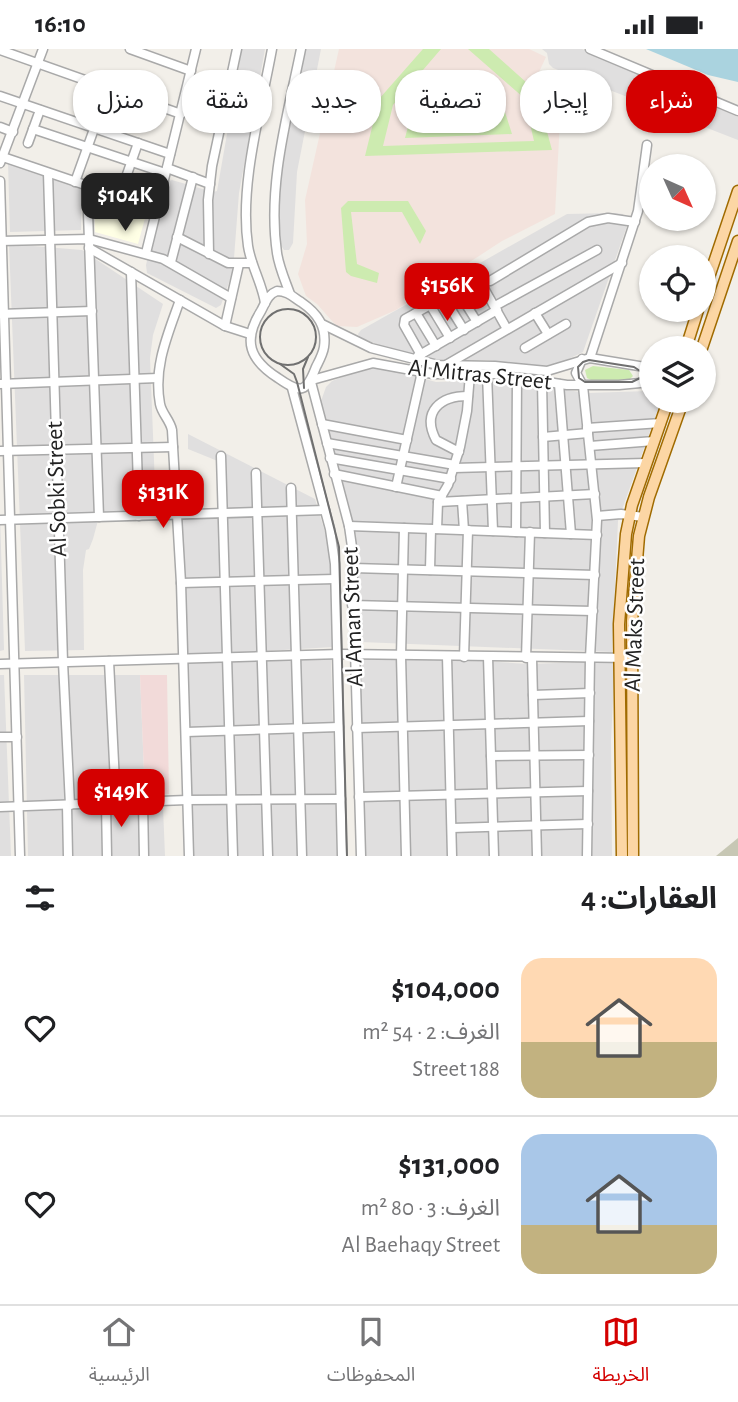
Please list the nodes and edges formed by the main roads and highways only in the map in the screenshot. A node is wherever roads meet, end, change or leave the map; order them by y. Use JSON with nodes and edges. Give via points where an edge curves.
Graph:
{"nodes":[{"id":1,"x":738,"y":191,"type":"edge"},
{"id":2,"x":738,"y":241,"type":"edge"},
{"id":3,"x":716,"y":254,"type":"edge"},
{"id":4,"x":716,"y":291,"type":"edge"},
{"id":5,"x":720,"y":292,"type":"junction"},
{"id":6,"x":706,"y":336,"type":"edge"},
{"id":7,"x":664,"y":413,"type":"edge"},
{"id":8,"x":679,"y":413,"type":"edge"},
{"id":9,"x":626,"y":658,"type":"junction"},
{"id":10,"x":622,"y":856,"type":"edge"},
{"id":11,"x":633,"y":856,"type":"edge"}],
"edges":[{"from":1,"to":3,"type":"main road"},
{"from":2,"to":5,"type":"main road"},
{"from":4,"to":5,"type":"main road"},
{"from":5,"to":6,"type":"main road"},
{"from":7,"to":9,"type":"main road","name":"Al Maks Street","via":[[626,534],[620,614]]},
{"from":8,"to":9,"type":"main road","name":"Al Maks Street","via":[[639,535]]},
{"from":9,"to":10,"type":"main road","name":"Al Maks Street"},
{"from":9,"to":11,"type":"main road","name":"Al Maks Street"}]}
